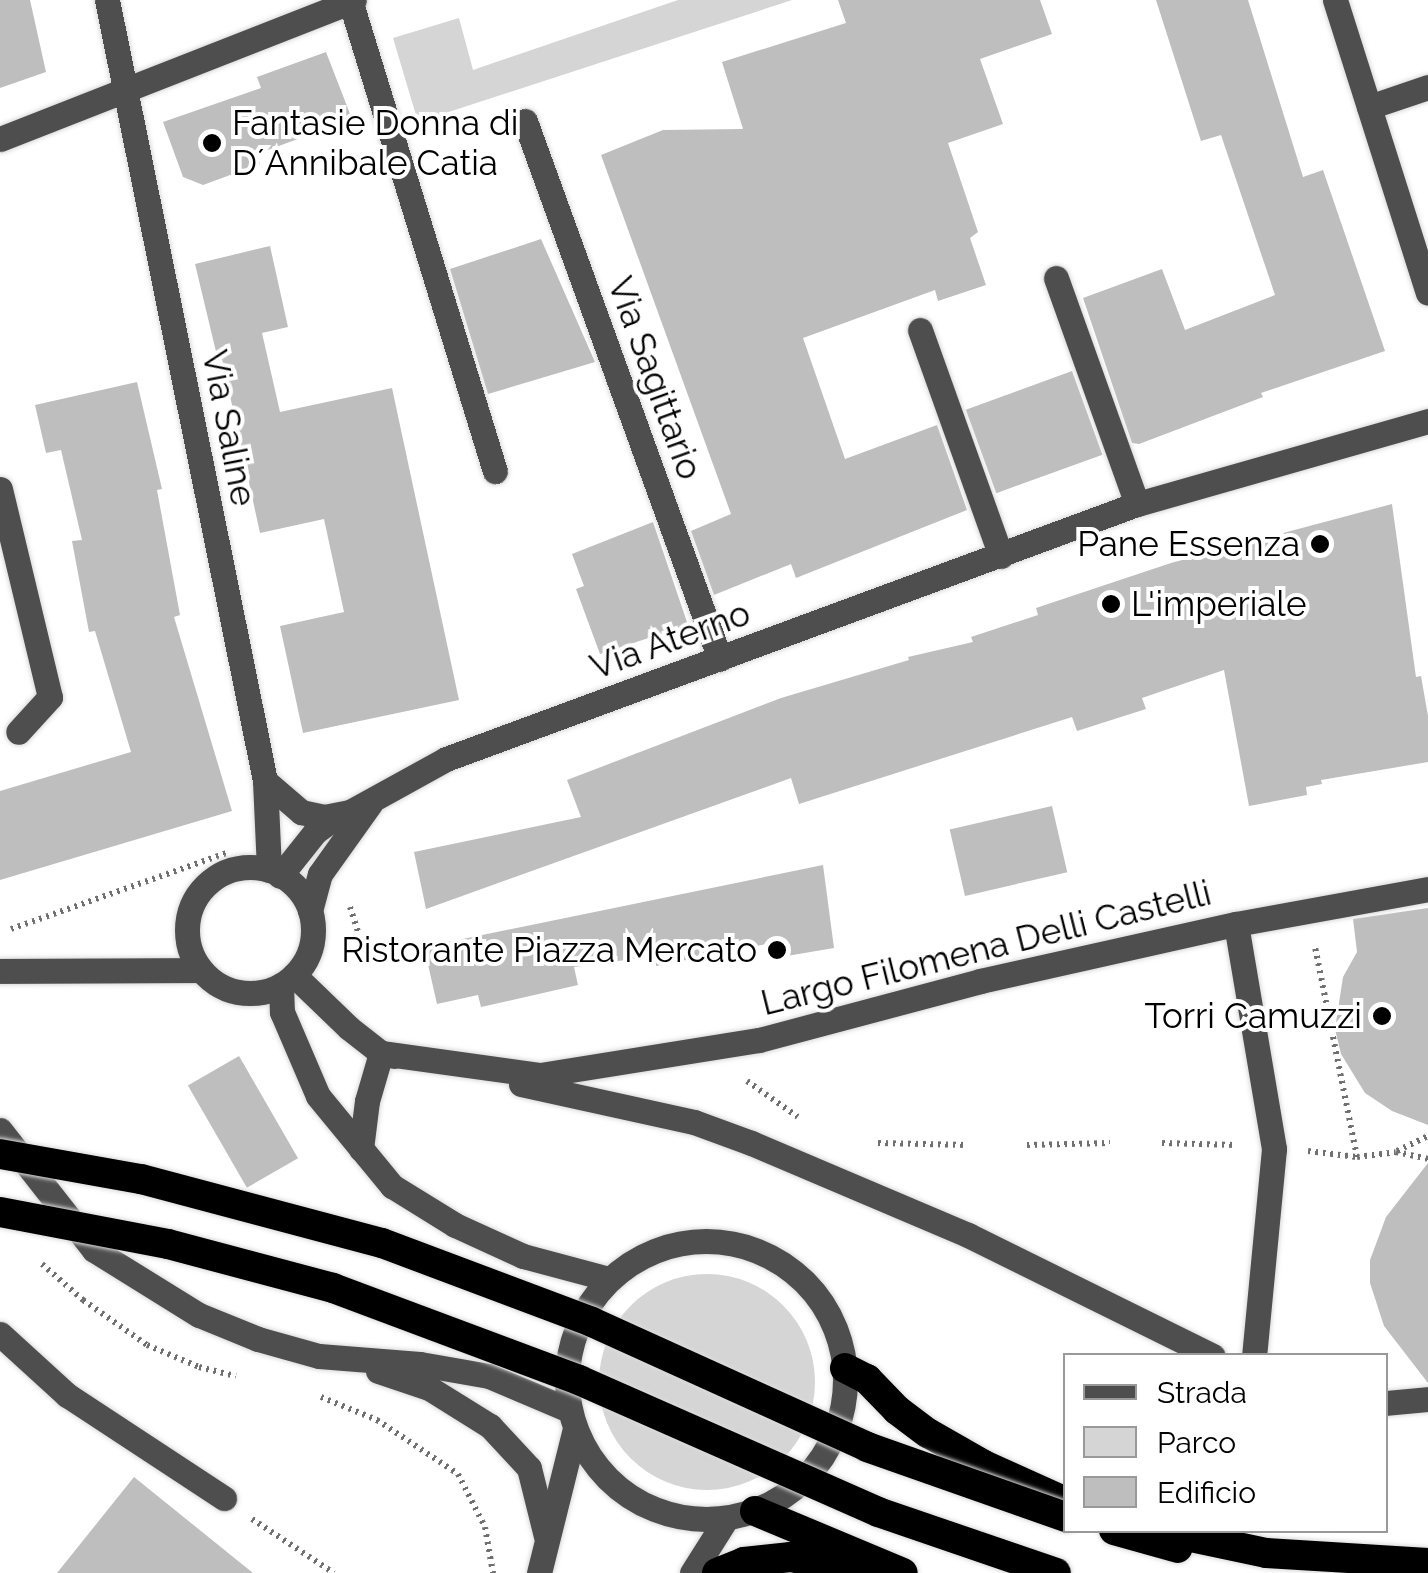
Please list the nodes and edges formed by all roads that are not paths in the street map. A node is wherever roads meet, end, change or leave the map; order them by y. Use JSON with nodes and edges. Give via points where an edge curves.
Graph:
{"nodes":[{"id":1,"x":108,"y":0,"type":"edge"},
{"id":2,"x":352,"y":0,"type":"edge"},
{"id":3,"x":1335,"y":0,"type":"edge"},
{"id":4,"x":1428,"y":87,"type":"edge"},
{"id":5,"x":126,"y":91,"type":"junction"},
{"id":6,"x":1369,"y":107,"type":"junction"},
{"id":7,"x":525,"y":122,"type":"dead end"},
{"id":8,"x":0,"y":140,"type":"edge"},
{"id":9,"x":1056,"y":278,"type":"dead end"},
{"id":10,"x":1428,"y":293,"type":"edge"},
{"id":11,"x":920,"y":330,"type":"dead end"},
{"id":12,"x":1428,"y":421,"type":"edge"},
{"id":13,"x":495,"y":471,"type":"dead end"},
{"id":14,"x":0,"y":489,"type":"edge"},
{"id":15,"x":1137,"y":504,"type":"junction"},
{"id":16,"x":1001,"y":556,"type":"junction"},
{"id":17,"x":720,"y":659,"type":"junction"},
{"id":18,"x":18,"y":732,"type":"dead end"},
{"id":19,"x":264,"y":781,"type":"junction"},
{"id":20,"x":370,"y":804,"type":"junction"},
{"id":21,"x":337,"y":816,"type":"junction"},
{"id":22,"x":275,"y":873,"type":"junction"},
{"id":23,"x":1428,"y":889,"type":"edge"},
{"id":24,"x":310,"y":911,"type":"junction"},
{"id":25,"x":1236,"y":924,"type":"junction"},
{"id":26,"x":200,"y":970,"type":"junction"},
{"id":27,"x":0,"y":971,"type":"edge"},
{"id":28,"x":288,"y":980,"type":"junction"},
{"id":29,"x":381,"y":1053,"type":"junction"},
{"id":30,"x":0,"y":1130,"type":"edge"},
{"id":31,"x":361,"y":1150,"type":"junction"},
{"id":32,"x":0,"y":1154,"type":"edge"},
{"id":33,"x":0,"y":1212,"type":"edge"},
{"id":34,"x":609,"y":1280,"type":"junction"},
{"id":35,"x":0,"y":1334,"type":"edge"},
{"id":36,"x":1207,"y":1353,"type":"edge"},
{"id":37,"x":1254,"y":1353,"type":"edge"},
{"id":38,"x":330,"y":1357,"type":"junction"},
{"id":39,"x":845,"y":1368,"type":"junction"},
{"id":40,"x":1428,"y":1400,"type":"edge"},
{"id":41,"x":1388,"y":1403,"type":"edge"},
{"id":42,"x":572,"y":1420,"type":"junction"},
{"id":43,"x":224,"y":1498,"type":"road end"},
{"id":44,"x":1063,"y":1500,"type":"edge"},
{"id":45,"x":740,"y":1515,"type":"junction"},
{"id":46,"x":1063,"y":1515,"type":"edge"},
{"id":47,"x":1126,"y":1533,"type":"edge"},
{"id":48,"x":1172,"y":1533,"type":"edge"},
{"id":49,"x":546,"y":1536,"type":"junction"},
{"id":50,"x":1428,"y":1563,"type":"edge"},
{"id":51,"x":540,"y":1573,"type":"edge"},
{"id":52,"x":692,"y":1573,"type":"edge"},
{"id":53,"x":717,"y":1573,"type":"edge"},
{"id":54,"x":860,"y":1573,"type":"edge"},
{"id":55,"x":903,"y":1573,"type":"edge"},
{"id":56,"x":1056,"y":1573,"type":"edge"},
{"id":57,"x":1293,"y":1573,"type":"edge"}],
"edges":[{"from":1,"to":5,"type":"street","name":"Via Saline"},
{"from":2,"to":5,"type":"street"},
{"from":2,"to":13,"type":"street"},
{"from":3,"to":6,"type":"street"},
{"from":4,"to":6,"type":"street"},
{"from":5,"to":8,"type":"street"},
{"from":5,"to":19,"type":"street","name":"Via Saline"},
{"from":6,"to":10,"type":"street"},
{"from":7,"to":17,"type":"street","name":"Via Sagittario"},
{"from":9,"to":15,"type":"street"},
{"from":11,"to":16,"type":"street"},
{"from":12,"to":15,"type":"street","name":"Via Aterno"},
{"from":14,"to":18,"type":"street","via":[[50,697]]},
{"from":15,"to":16,"type":"street","name":"Via Aterno"},
{"from":16,"to":17,"type":"street","name":"Via Aterno"},
{"from":17,"to":20,"type":"street","name":"Via Aterno","via":[[446,759]]},
{"from":19,"to":21,"type":"street","via":[[301,812]]},
{"from":19,"to":22,"type":"street","name":"Via Saline"},
{"from":20,"to":21,"type":"street","name":"Via Aterno"},
{"from":20,"to":24,"type":"street","name":"Via Aterno","via":[[320,874]]},
{"from":21,"to":22,"type":"street","name":"Via Aterno"},
{"from":22,"to":24,"type":"street"},
{"from":22,"to":26,"type":"street","via":[[226,872],[193,901],[188,944]]},
{"from":23,"to":25,"type":"street"},
{"from":24,"to":28,"type":"street","via":[[312,939]]},
{"from":25,"to":29,"type":"street","name":"Largo Filomena Delli Castelli","via":[[980,981],[759,1040],[540,1075]]},
{"from":25,"to":37,"type":"street","name":"Largo Filomena Delli Castelli","via":[[1274,1149]]},
{"from":26,"to":27,"type":"street"},
{"from":26,"to":28,"type":"street","via":[[230,991],[265,992]]},
{"from":28,"to":29,"type":"street"},
{"from":28,"to":31,"type":"street","via":[[282,1012],[298,1058]]},
{"from":29,"to":31,"type":"street"},
{"from":29,"to":36,"type":"street","via":[[694,1122],[968,1235]]},
{"from":30,"to":38,"type":"street","via":[[94,1250],[200,1314],[288,1349]]},
{"from":31,"to":34,"type":"street","via":[[392,1186],[455,1225],[523,1256]]},
{"from":32,"to":46,"type":"highway","bridge":true,"via":[[142,1178],[382,1243],[592,1322],[867,1447]]},
{"from":33,"to":56,"type":"highway","bridge":true,"via":[[168,1244],[333,1288],[579,1380],[878,1512]]},
{"from":34,"to":39,"type":"street","via":[[641,1257],[678,1244],[754,1250],[789,1268],[817,1296],[836,1330]]},
{"from":34,"to":42,"type":"street","via":[[572,1340]]},
{"from":35,"to":43,"type":"street","via":[[67,1395]]},
{"from":38,"to":42,"type":"street","via":[[489,1376]]},
{"from":38,"to":49,"type":"street","via":[[429,1388],[490,1426],[528,1468]]},
{"from":39,"to":44,"type":"highway","via":[[928,1432]]},
{"from":39,"to":45,"type":"street","via":[[842,1408],[829,1446],[805,1479]]},
{"from":40,"to":41,"type":"street"},
{"from":42,"to":45,"type":"street","via":[[592,1462],[635,1500],[688,1519]]},
{"from":42,"to":49,"type":"street"},
{"from":45,"to":52,"type":"street"},
{"from":45,"to":55,"type":"highway"},
{"from":47,"to":57,"type":"highway"},
{"from":48,"to":50,"type":"highway","via":[[1266,1553]]},
{"from":49,"to":51,"type":"street"},
{"from":53,"to":54,"type":"highway","via":[[744,1562],[791,1557]]}]}
